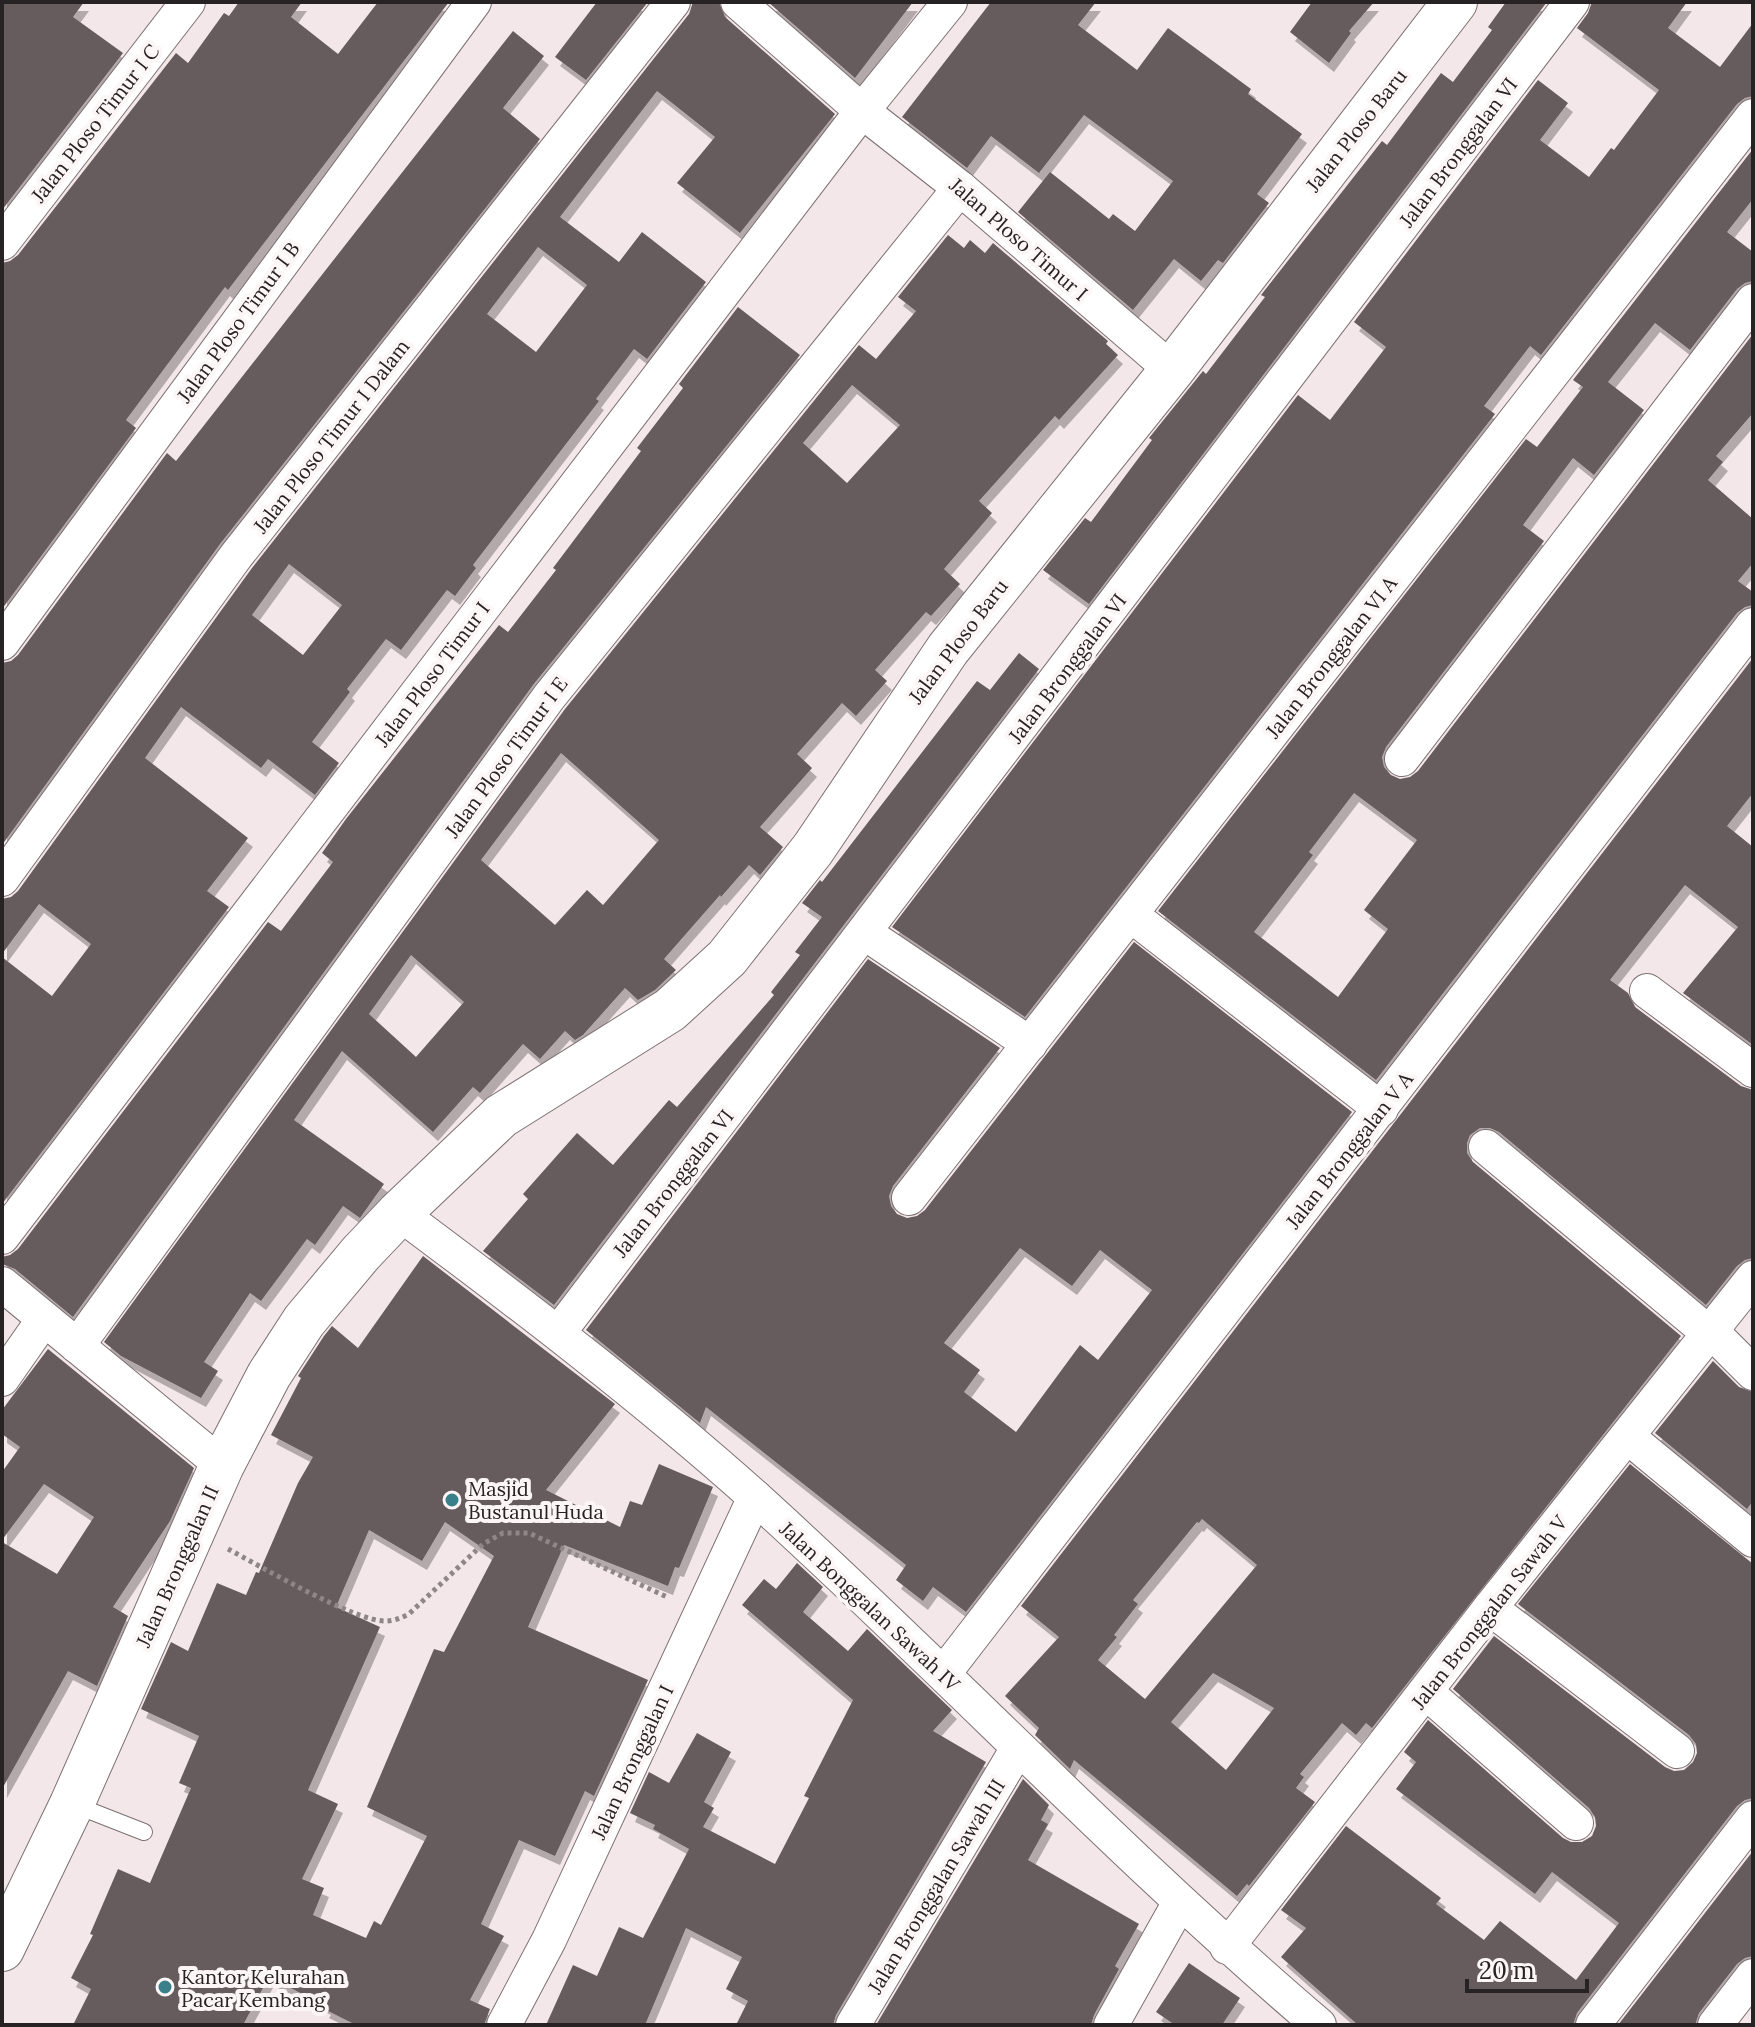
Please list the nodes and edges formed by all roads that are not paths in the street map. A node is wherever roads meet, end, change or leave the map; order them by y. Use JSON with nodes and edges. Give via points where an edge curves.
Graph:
{"nodes":[{"id":1,"x":188,"y":2,"type":"edge"},
{"id":2,"x":474,"y":2,"type":"edge"},
{"id":3,"x":673,"y":2,"type":"edge"},
{"id":4,"x":738,"y":2,"type":"edge"},
{"id":5,"x":950,"y":2,"type":"edge"},
{"id":6,"x":1455,"y":2,"type":"edge"},
{"id":7,"x":1572,"y":2,"type":"edge"},
{"id":8,"x":862,"y":111,"type":"junction"},
{"id":9,"x":1753,"y":116,"type":"edge"},
{"id":10,"x":960,"y":188,"type":"junction"},
{"id":11,"x":2,"y":243,"type":"edge"},
{"id":12,"x":1753,"y":301,"type":"edge"},
{"id":13,"x":1172,"y":370,"type":"junction"},
{"id":14,"x":1753,"y":625,"type":"edge"},
{"id":15,"x":2,"y":643,"type":"edge"},
{"id":16,"x":1402,"y":759,"type":"dead end"},
{"id":17,"x":2,"y":879,"type":"edge"},
{"id":18,"x":1131,"y":915,"type":"junction"},
{"id":19,"x":865,"y":933,"type":"junction"},
{"id":20,"x":1647,"y":991,"type":"dead end"},
{"id":21,"x":1030,"y":1044,"type":"junction"},
{"id":22,"x":1753,"y":1070,"type":"edge"},
{"id":23,"x":1381,"y":1109,"type":"junction"},
{"id":24,"x":1486,"y":1147,"type":"dead end"},
{"id":25,"x":909,"y":1198,"type":"dead end"},
{"id":26,"x":399,"y":1213,"type":"junction"},
{"id":27,"x":2,"y":1237,"type":"edge"},
{"id":28,"x":1753,"y":1278,"type":"edge"},
{"id":29,"x":2,"y":1284,"type":"edge"},
{"id":30,"x":44,"y":1319,"type":"junction"},
{"id":31,"x":559,"y":1332,"type":"junction"},
{"id":32,"x":1711,"y":1333,"type":"junction"},
{"id":33,"x":77,"y":1346,"type":"junction"},
{"id":34,"x":1753,"y":1373,"type":"edge"},
{"id":35,"x":2,"y":1379,"type":"edge"},
{"id":36,"x":1628,"y":1437,"type":"junction"},
{"id":37,"x":222,"y":1465,"type":"junction"},
{"id":38,"x":755,"y":1497,"type":"junction"},
{"id":39,"x":1753,"y":1540,"type":"edge"},
{"id":40,"x":1490,"y":1608,"type":"junction"},
{"id":41,"x":944,"y":1673,"type":"junction"},
{"id":42,"x":1426,"y":1692,"type":"junction"},
{"id":43,"x":1018,"y":1748,"type":"junction"},
{"id":44,"x":1677,"y":1751,"type":"dead end"},
{"id":45,"x":72,"y":1804,"type":"junction"},
{"id":46,"x":1753,"y":1818,"type":"edge"},
{"id":47,"x":1576,"y":1823,"type":"dead end"},
{"id":48,"x":144,"y":1832,"type":"dead end"},
{"id":49,"x":1180,"y":1902,"type":"junction"},
{"id":50,"x":1227,"y":1947,"type":"junction"},
{"id":51,"x":2,"y":1949,"type":"edge"},
{"id":52,"x":1753,"y":1976,"type":"edge"},
{"id":53,"x":504,"y":2025,"type":"edge"},
{"id":54,"x":853,"y":2025,"type":"edge"},
{"id":55,"x":1111,"y":2025,"type":"edge"},
{"id":56,"x":1319,"y":2025,"type":"edge"},
{"id":57,"x":1593,"y":2025,"type":"edge"},
{"id":58,"x":1715,"y":2025,"type":"edge"}],
"edges":[{"from":1,"to":11,"type":"street","name":"Jalan Ploso Timur I C"},
{"from":2,"to":15,"type":"street","name":"Jalan Ploso Timur I B"},
{"from":3,"to":17,"type":"street","name":"Jalan Ploso Timur I Dalam","via":[[236,556]]},
{"from":4,"to":8,"type":"street","name":"Jalan Ploso Timur I"},
{"from":5,"to":8,"type":"street","name":"Jalan Ploso Timur I"},
{"from":6,"to":13,"type":"street","name":"Jalan Ploso Baru"},
{"from":7,"to":19,"type":"street","name":"Jalan Bronggalan VI"},
{"from":8,"to":10,"type":"street","name":"Jalan Ploso Timur I"},
{"from":8,"to":27,"type":"street","name":"Jalan Ploso Timur I"},
{"from":9,"to":18,"type":"street","name":"Jalan Bronggalan VI A"},
{"from":10,"to":13,"type":"street","name":"Jalan Ploso Timur I"},
{"from":10,"to":33,"type":"street","name":"Jalan Ploso Timur I E","via":[[549,697]]},
{"from":12,"to":16,"type":"street"},
{"from":13,"to":26,"type":"street","name":"Jalan Ploso Baru","via":[[948,649],[813,849],[727,958],[670,1010],[501,1116]]},
{"from":14,"to":23,"type":"street","name":"Jalan Bronggalan V A"},
{"from":18,"to":21,"type":"street","name":"Jalan Bronggalan VI A"},
{"from":18,"to":23,"type":"street"},
{"from":19,"to":21,"type":"street"},
{"from":19,"to":31,"type":"street","name":"Jalan Bronggalan VI"},
{"from":20,"to":22,"type":"street"},
{"from":21,"to":25,"type":"street","name":"Jalan Bronggalan VI A"},
{"from":23,"to":41,"type":"street","name":"Jalan Bronggalan V A"},
{"from":24,"to":32,"type":"street"},
{"from":26,"to":31,"type":"street","name":"Jalan Bonggalan Sawah IV"},
{"from":26,"to":37,"type":"street","name":"Jalan Bronggalan II","via":[[304,1321]]},
{"from":28,"to":32,"type":"street","name":"Jalan Bronggalan Sawah V"},
{"from":29,"to":30,"type":"street"},
{"from":30,"to":33,"type":"street"},
{"from":30,"to":35,"type":"street"},
{"from":31,"to":38,"type":"street","name":"Jalan Bonggalan Sawah IV"},
{"from":32,"to":34,"type":"street"},
{"from":32,"to":36,"type":"street","name":"Jalan Bronggalan Sawah V"},
{"from":33,"to":37,"type":"street"},
{"from":36,"to":39,"type":"street"},
{"from":36,"to":40,"type":"street","name":"Jalan Bronggalan Sawah V"},
{"from":37,"to":45,"type":"street","name":"Jalan Bronggalan II"},
{"from":38,"to":41,"type":"street","name":"Jalan Bonggalan Sawah IV"},
{"from":38,"to":53,"type":"street","name":"Jalan Bronggalan I","via":[[556,1926]]},
{"from":40,"to":42,"type":"street","name":"Jalan Bronggalan Sawah V"},
{"from":40,"to":44,"type":"street"},
{"from":41,"to":43,"type":"street","name":"Jalan Bonggalan Sawah IV"},
{"from":42,"to":47,"type":"street"},
{"from":42,"to":50,"type":"street","name":"Jalan Bronggalan Sawah V"},
{"from":43,"to":49,"type":"street","name":"Jalan Bonggalan Sawah IV"},
{"from":43,"to":54,"type":"street","name":"Jalan Bronggalan Sawah III"},
{"from":45,"to":48,"type":"lane"},
{"from":45,"to":51,"type":"street","name":"Jalan Bronggalan II"},
{"from":46,"to":57,"type":"street"},
{"from":49,"to":50,"type":"street","name":"Jalan Bonggalan Sawah IV"},
{"from":49,"to":55,"type":"street"},
{"from":50,"to":56,"type":"street","name":"Jalan Bonggalan Sawah IV"},
{"from":52,"to":58,"type":"street"}]}
